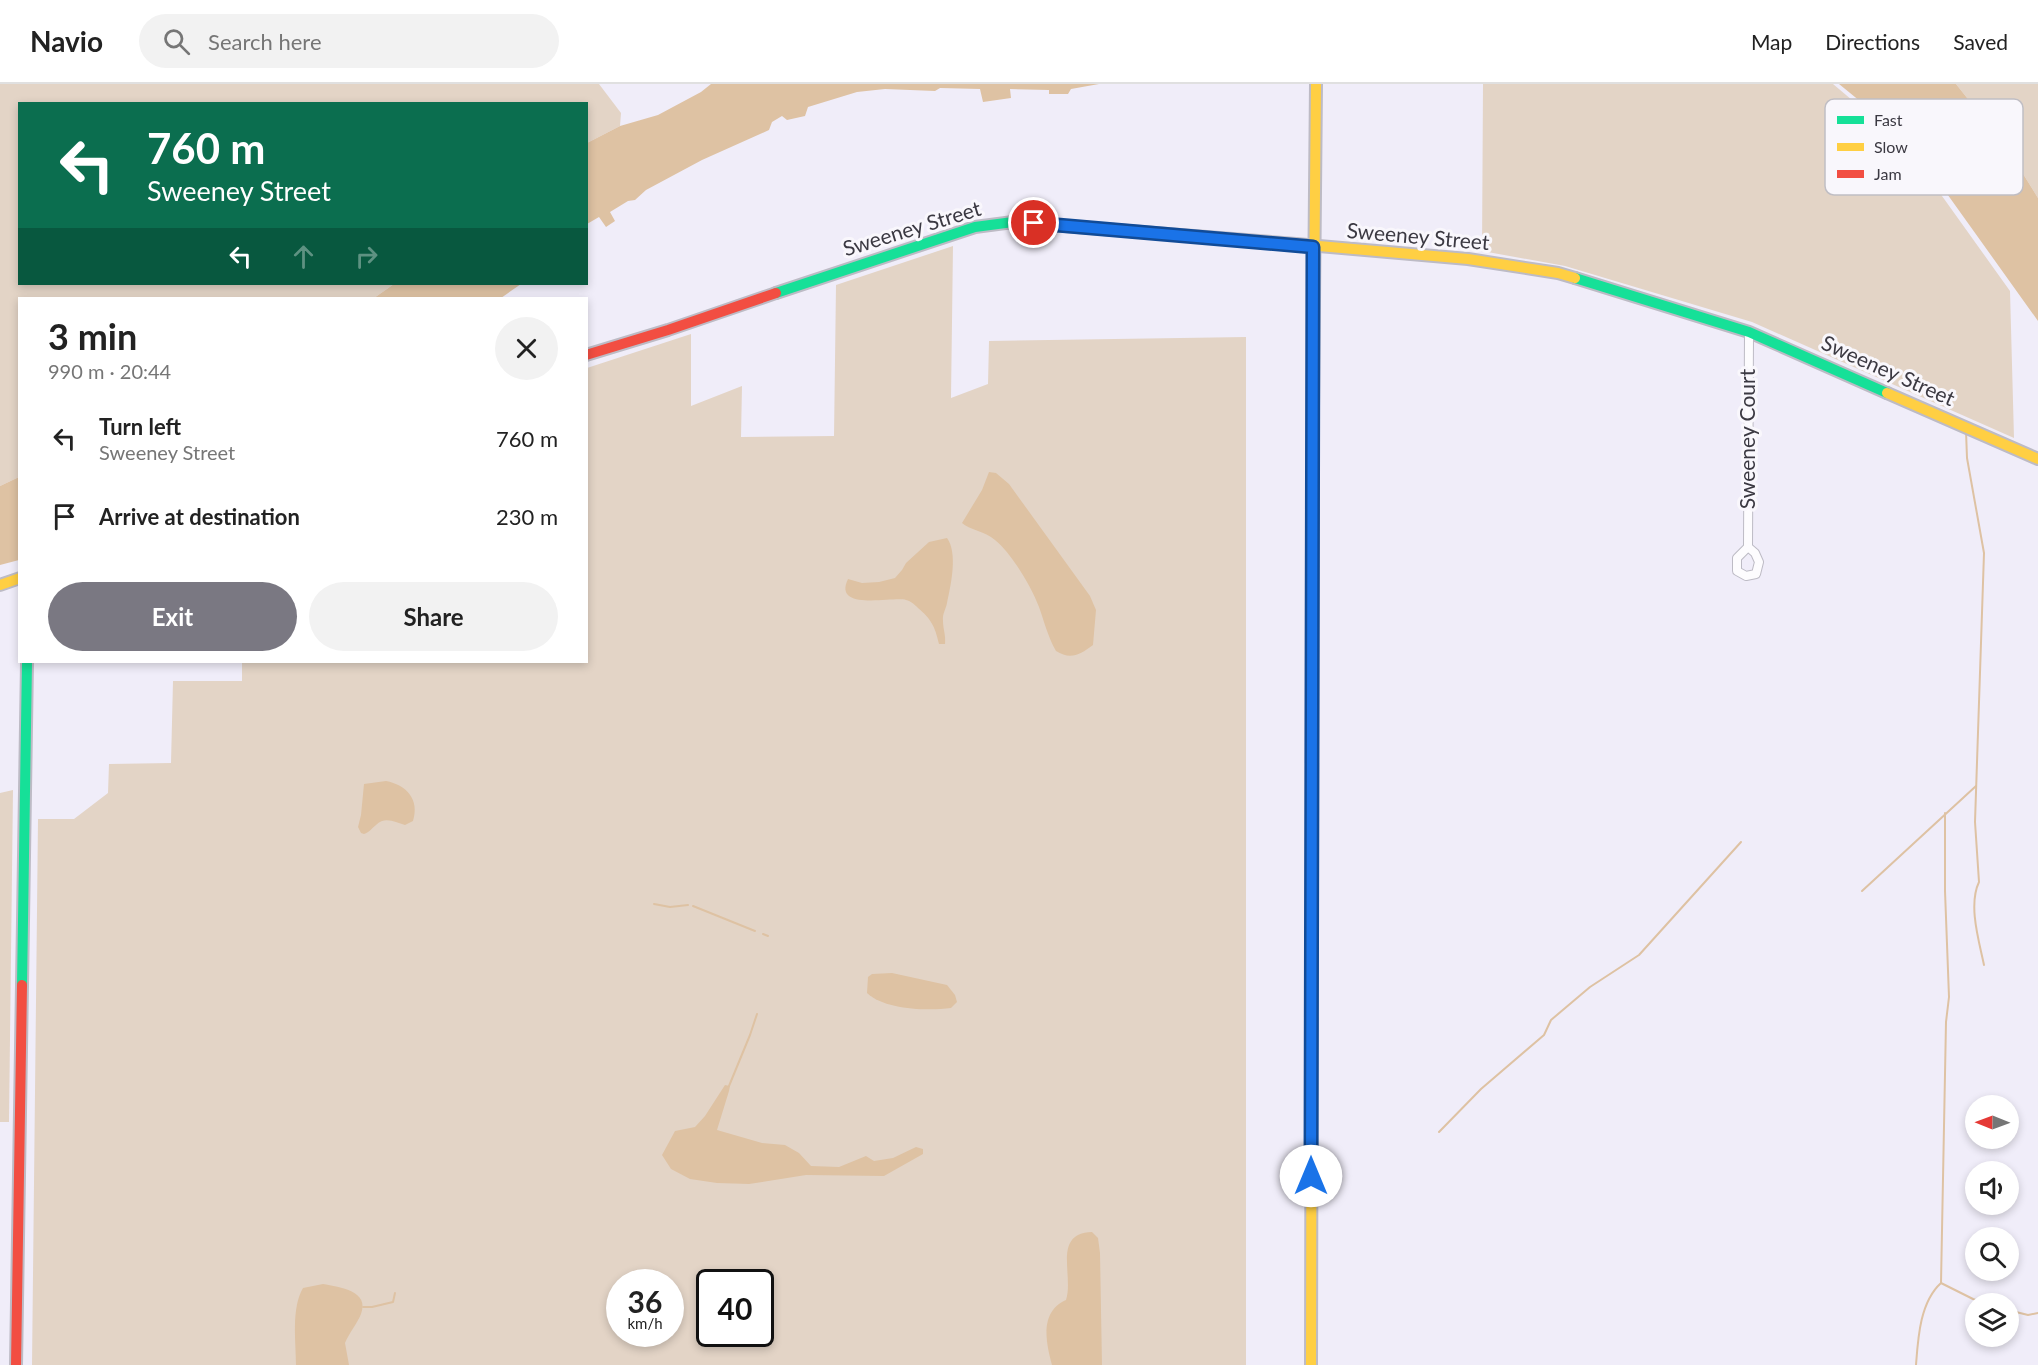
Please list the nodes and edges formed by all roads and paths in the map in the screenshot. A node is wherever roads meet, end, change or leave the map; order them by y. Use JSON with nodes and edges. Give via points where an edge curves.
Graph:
{"nodes":[{"id":1,"x":1316,"y":84,"type":"edge"},
{"id":2,"x":1313,"y":247,"type":"junction"},
{"id":3,"x":1749,"y":332,"type":"junction"},
{"id":4,"x":588,"y":354,"type":"edge"},
{"id":5,"x":2038,"y":459,"type":"edge"},
{"id":6,"x":1748,"y":547,"type":"dead end"},
{"id":7,"x":18,"y":580,"type":"edge"},
{"id":8,"x":0,"y":585,"type":"edge"},
{"id":9,"x":27,"y":663,"type":"edge"},
{"id":10,"x":16,"y":1365,"type":"edge"},
{"id":11,"x":1311,"y":1365,"type":"edge"}],
"edges":[{"from":1,"to":2,"type":"street"},
{"from":2,"to":3,"type":"street","name":"Sweeney Street","via":[[1468,259],[1558,273]]},
{"from":2,"to":4,"type":"street","name":"Sweeney Street","via":[[1013,222],[975,227]]},
{"from":2,"to":11,"type":"street"},
{"from":3,"to":5,"type":"street","name":"Sweeney Street"},
{"from":3,"to":6,"type":"street","name":"Sweeney Court"},
{"from":7,"to":8,"type":"street"},
{"from":9,"to":10,"type":"street"}]}
